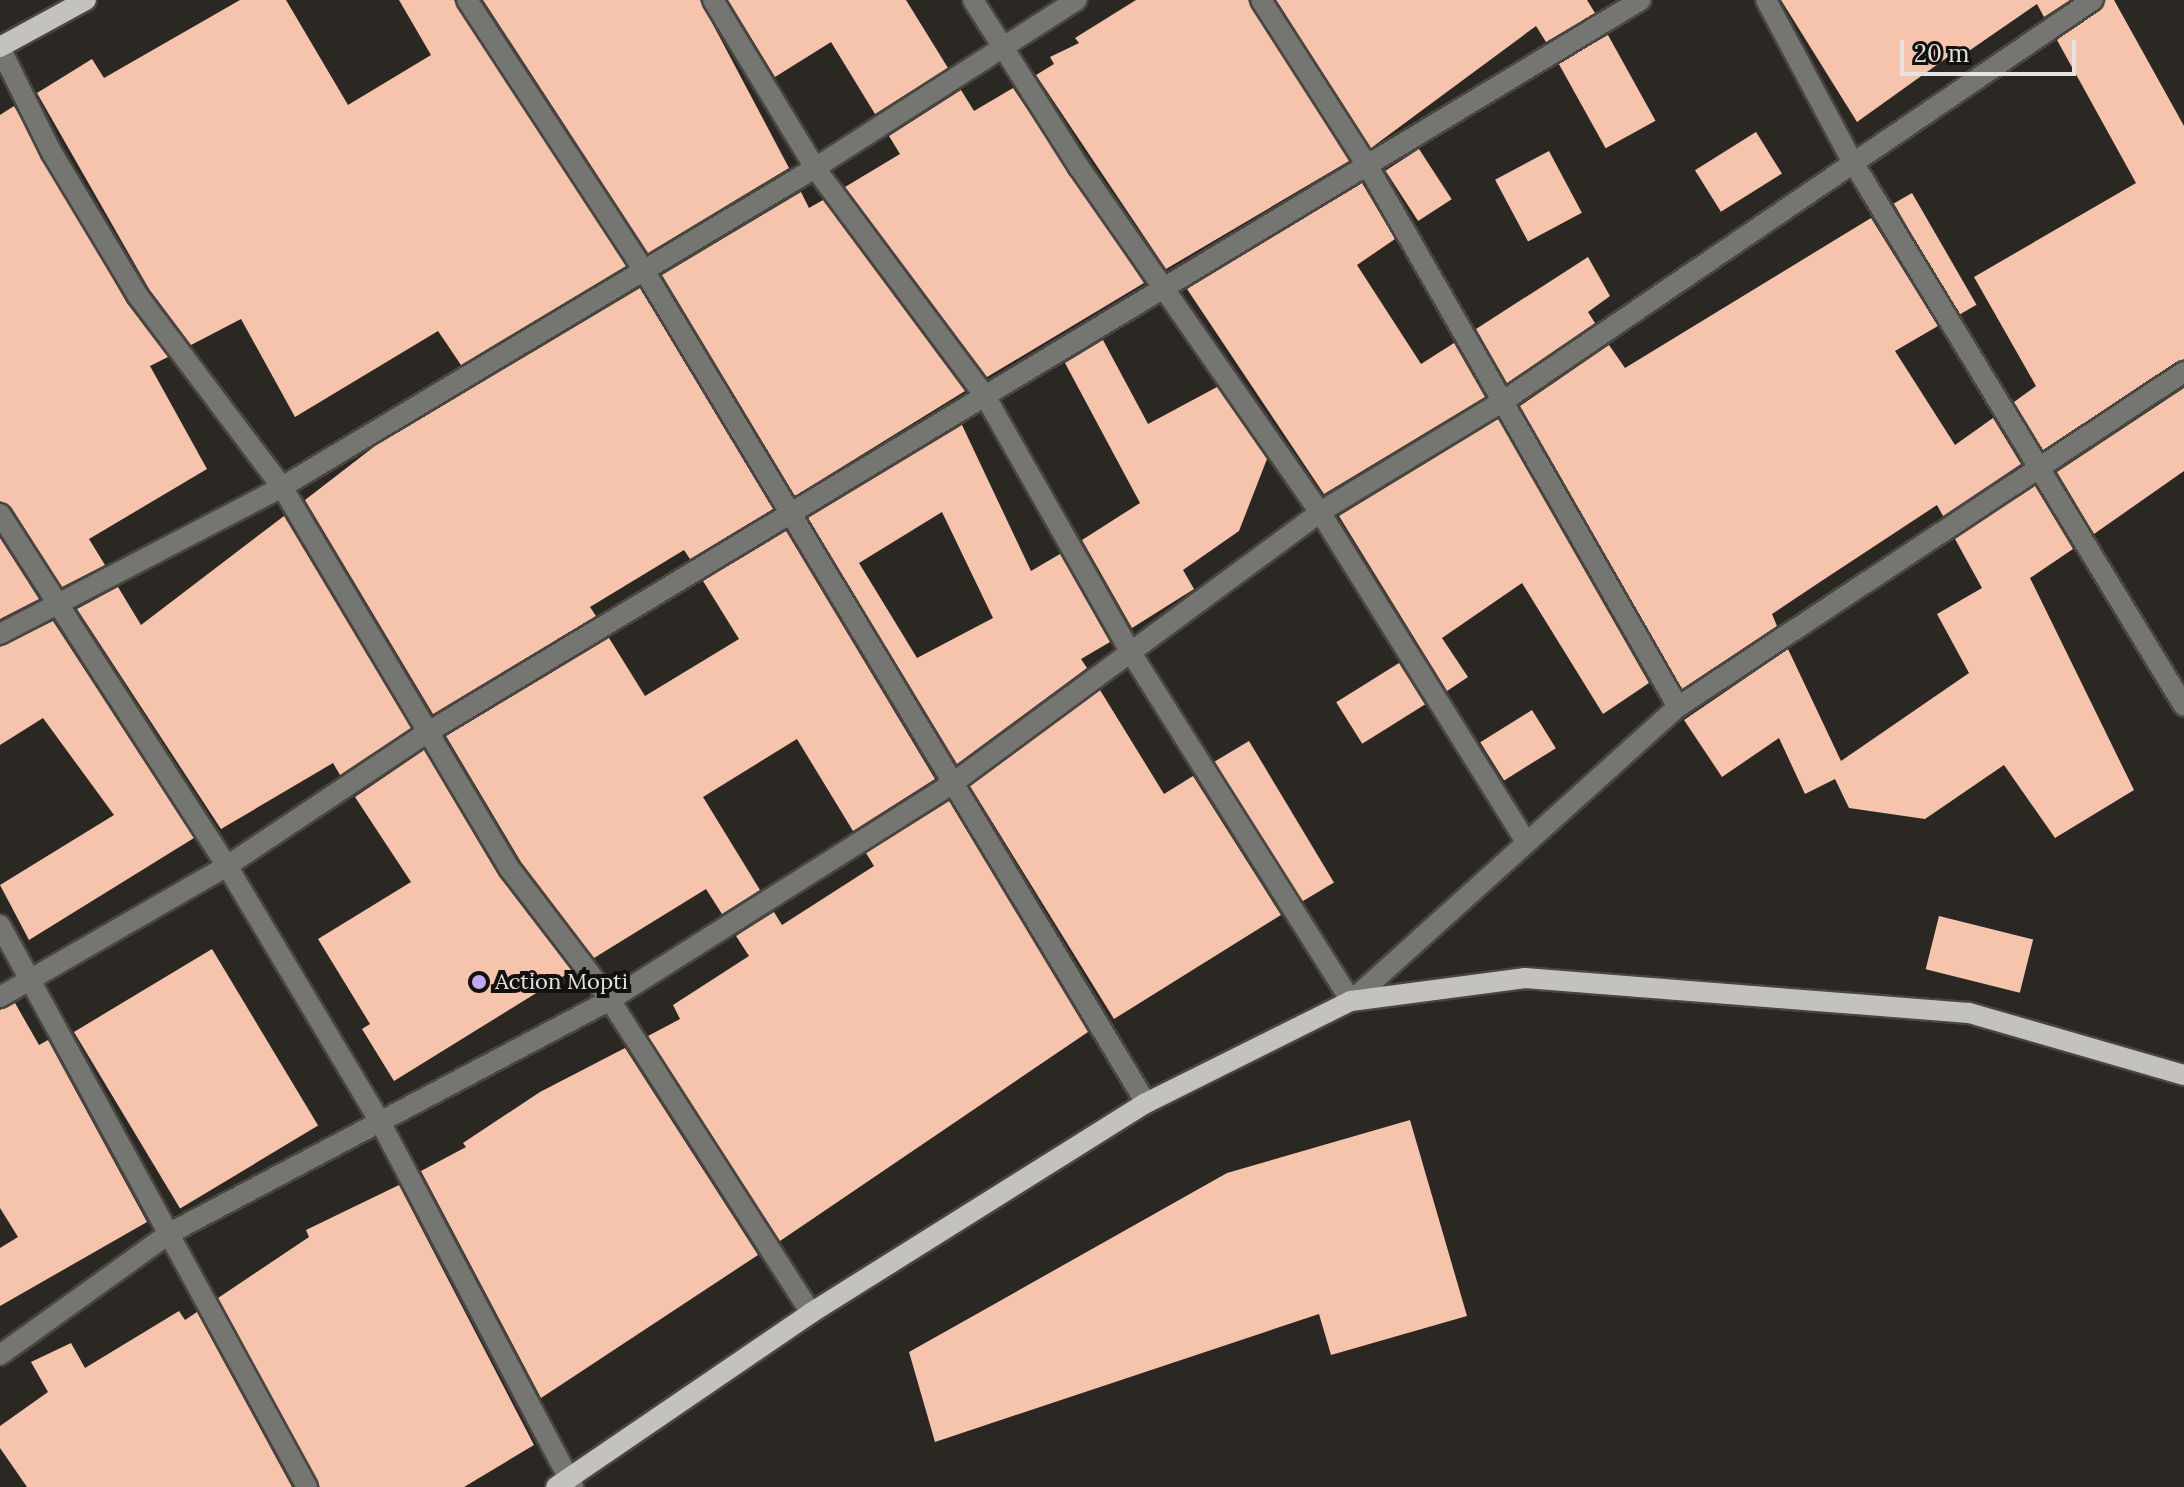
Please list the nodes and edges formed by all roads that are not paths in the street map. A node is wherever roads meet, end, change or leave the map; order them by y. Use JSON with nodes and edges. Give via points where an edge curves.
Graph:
{"nodes":[{"id":1,"x":86,"y":0,"type":"edge"},
{"id":2,"x":467,"y":0,"type":"edge"},
{"id":3,"x":713,"y":0,"type":"edge"},
{"id":4,"x":973,"y":0,"type":"edge"},
{"id":5,"x":1077,"y":0,"type":"edge"},
{"id":6,"x":1261,"y":0,"type":"edge"},
{"id":7,"x":1641,"y":0,"type":"edge"},
{"id":8,"x":1766,"y":0,"type":"edge"},
{"id":9,"x":2093,"y":0,"type":"edge"},
{"id":10,"x":0,"y":48,"type":"edge"},
{"id":11,"x":1000,"y":49,"type":"junction"},
{"id":12,"x":1851,"y":159,"type":"junction"},
{"id":13,"x":1367,"y":165,"type":"junction"},
{"id":14,"x":815,"y":168,"type":"junction"},
{"id":15,"x":645,"y":272,"type":"junction"},
{"id":16,"x":1168,"y":291,"type":"junction"},
{"id":17,"x":2184,"y":372,"type":"edge"},
{"id":18,"x":985,"y":396,"type":"junction"},
{"id":19,"x":1505,"y":400,"type":"junction"},
{"id":20,"x":2041,"y":464,"type":"junction"},
{"id":21,"x":282,"y":487,"type":"junction"},
{"id":22,"x":1320,"y":512,"type":"junction"},
{"id":23,"x":791,"y":513,"type":"junction"},
{"id":24,"x":0,"y":514,"type":"edge"},
{"id":25,"x":56,"y":602,"type":"junction"},
{"id":26,"x":0,"y":634,"type":"edge"},
{"id":27,"x":1133,"y":656,"type":"junction"},
{"id":28,"x":2184,"y":706,"type":"edge"},
{"id":29,"x":1678,"y":707,"type":"junction"},
{"id":30,"x":425,"y":734,"type":"junction"},
{"id":31,"x":953,"y":783,"type":"junction"},
{"id":32,"x":1527,"y":843,"type":"junction"},
{"id":33,"x":227,"y":866,"type":"junction"},
{"id":34,"x":0,"y":925,"type":"edge"},
{"id":35,"x":32,"y":978,"type":"junction"},
{"id":36,"x":0,"y":997,"type":"edge"},
{"id":37,"x":610,"y":1000,"type":"junction"},
{"id":38,"x":1351,"y":1001,"type":"junction"},
{"id":39,"x":2184,"y":1075,"type":"edge"},
{"id":40,"x":1146,"y":1103,"type":"junction"},
{"id":41,"x":378,"y":1118,"type":"junction"},
{"id":42,"x":170,"y":1233,"type":"junction"},
{"id":43,"x":811,"y":1313,"type":"junction"},
{"id":44,"x":0,"y":1355,"type":"edge"},
{"id":45,"x":567,"y":1484,"type":"edge"},
{"id":46,"x":307,"y":1487,"type":"edge"}],
"edges":[{"from":1,"to":10,"type":"main road"},
{"from":2,"to":15,"type":"street"},
{"from":3,"to":14,"type":"street"},
{"from":4,"to":11,"type":"street"},
{"from":5,"to":11,"type":"street"},
{"from":6,"to":13,"type":"street"},
{"from":7,"to":13,"type":"street"},
{"from":8,"to":12,"type":"street"},
{"from":9,"to":12,"type":"street"},
{"from":10,"to":21,"type":"street","via":[[52,153],[138,296]]},
{"from":11,"to":14,"type":"street"},
{"from":11,"to":16,"type":"street"},
{"from":12,"to":19,"type":"street"},
{"from":12,"to":20,"type":"street"},
{"from":13,"to":16,"type":"street"},
{"from":13,"to":19,"type":"street"},
{"from":14,"to":15,"type":"street"},
{"from":14,"to":18,"type":"street"},
{"from":15,"to":21,"type":"street"},
{"from":15,"to":23,"type":"street"},
{"from":16,"to":18,"type":"street"},
{"from":16,"to":22,"type":"street"},
{"from":17,"to":20,"type":"street"},
{"from":18,"to":23,"type":"street"},
{"from":18,"to":27,"type":"street"},
{"from":19,"to":22,"type":"street"},
{"from":19,"to":29,"type":"street"},
{"from":20,"to":28,"type":"street"},
{"from":20,"to":29,"type":"street"},
{"from":21,"to":25,"type":"street"},
{"from":21,"to":30,"type":"street"},
{"from":22,"to":27,"type":"street"},
{"from":22,"to":32,"type":"street"},
{"from":23,"to":30,"type":"street"},
{"from":23,"to":31,"type":"street"},
{"from":24,"to":25,"type":"street"},
{"from":25,"to":26,"type":"street"},
{"from":25,"to":33,"type":"street"},
{"from":27,"to":31,"type":"street"},
{"from":27,"to":38,"type":"street"},
{"from":29,"to":32,"type":"street"},
{"from":30,"to":33,"type":"street"},
{"from":30,"to":37,"type":"street","via":[[510,869]]},
{"from":31,"to":37,"type":"street"},
{"from":31,"to":40,"type":"street"},
{"from":32,"to":38,"type":"street"},
{"from":33,"to":35,"type":"street"},
{"from":33,"to":41,"type":"street"},
{"from":34,"to":35,"type":"street"},
{"from":35,"to":36,"type":"street"},
{"from":35,"to":42,"type":"street"},
{"from":37,"to":41,"type":"street"},
{"from":37,"to":43,"type":"street"},
{"from":38,"to":39,"type":"main road","via":[[1525,978],[1969,1013]]},
{"from":38,"to":40,"type":"main road"},
{"from":40,"to":43,"type":"main road"},
{"from":41,"to":42,"type":"street"},
{"from":41,"to":45,"type":"street"},
{"from":42,"to":44,"type":"street"},
{"from":42,"to":46,"type":"street","via":[[254,1399]]},
{"from":43,"to":45,"type":"main road"}]}
